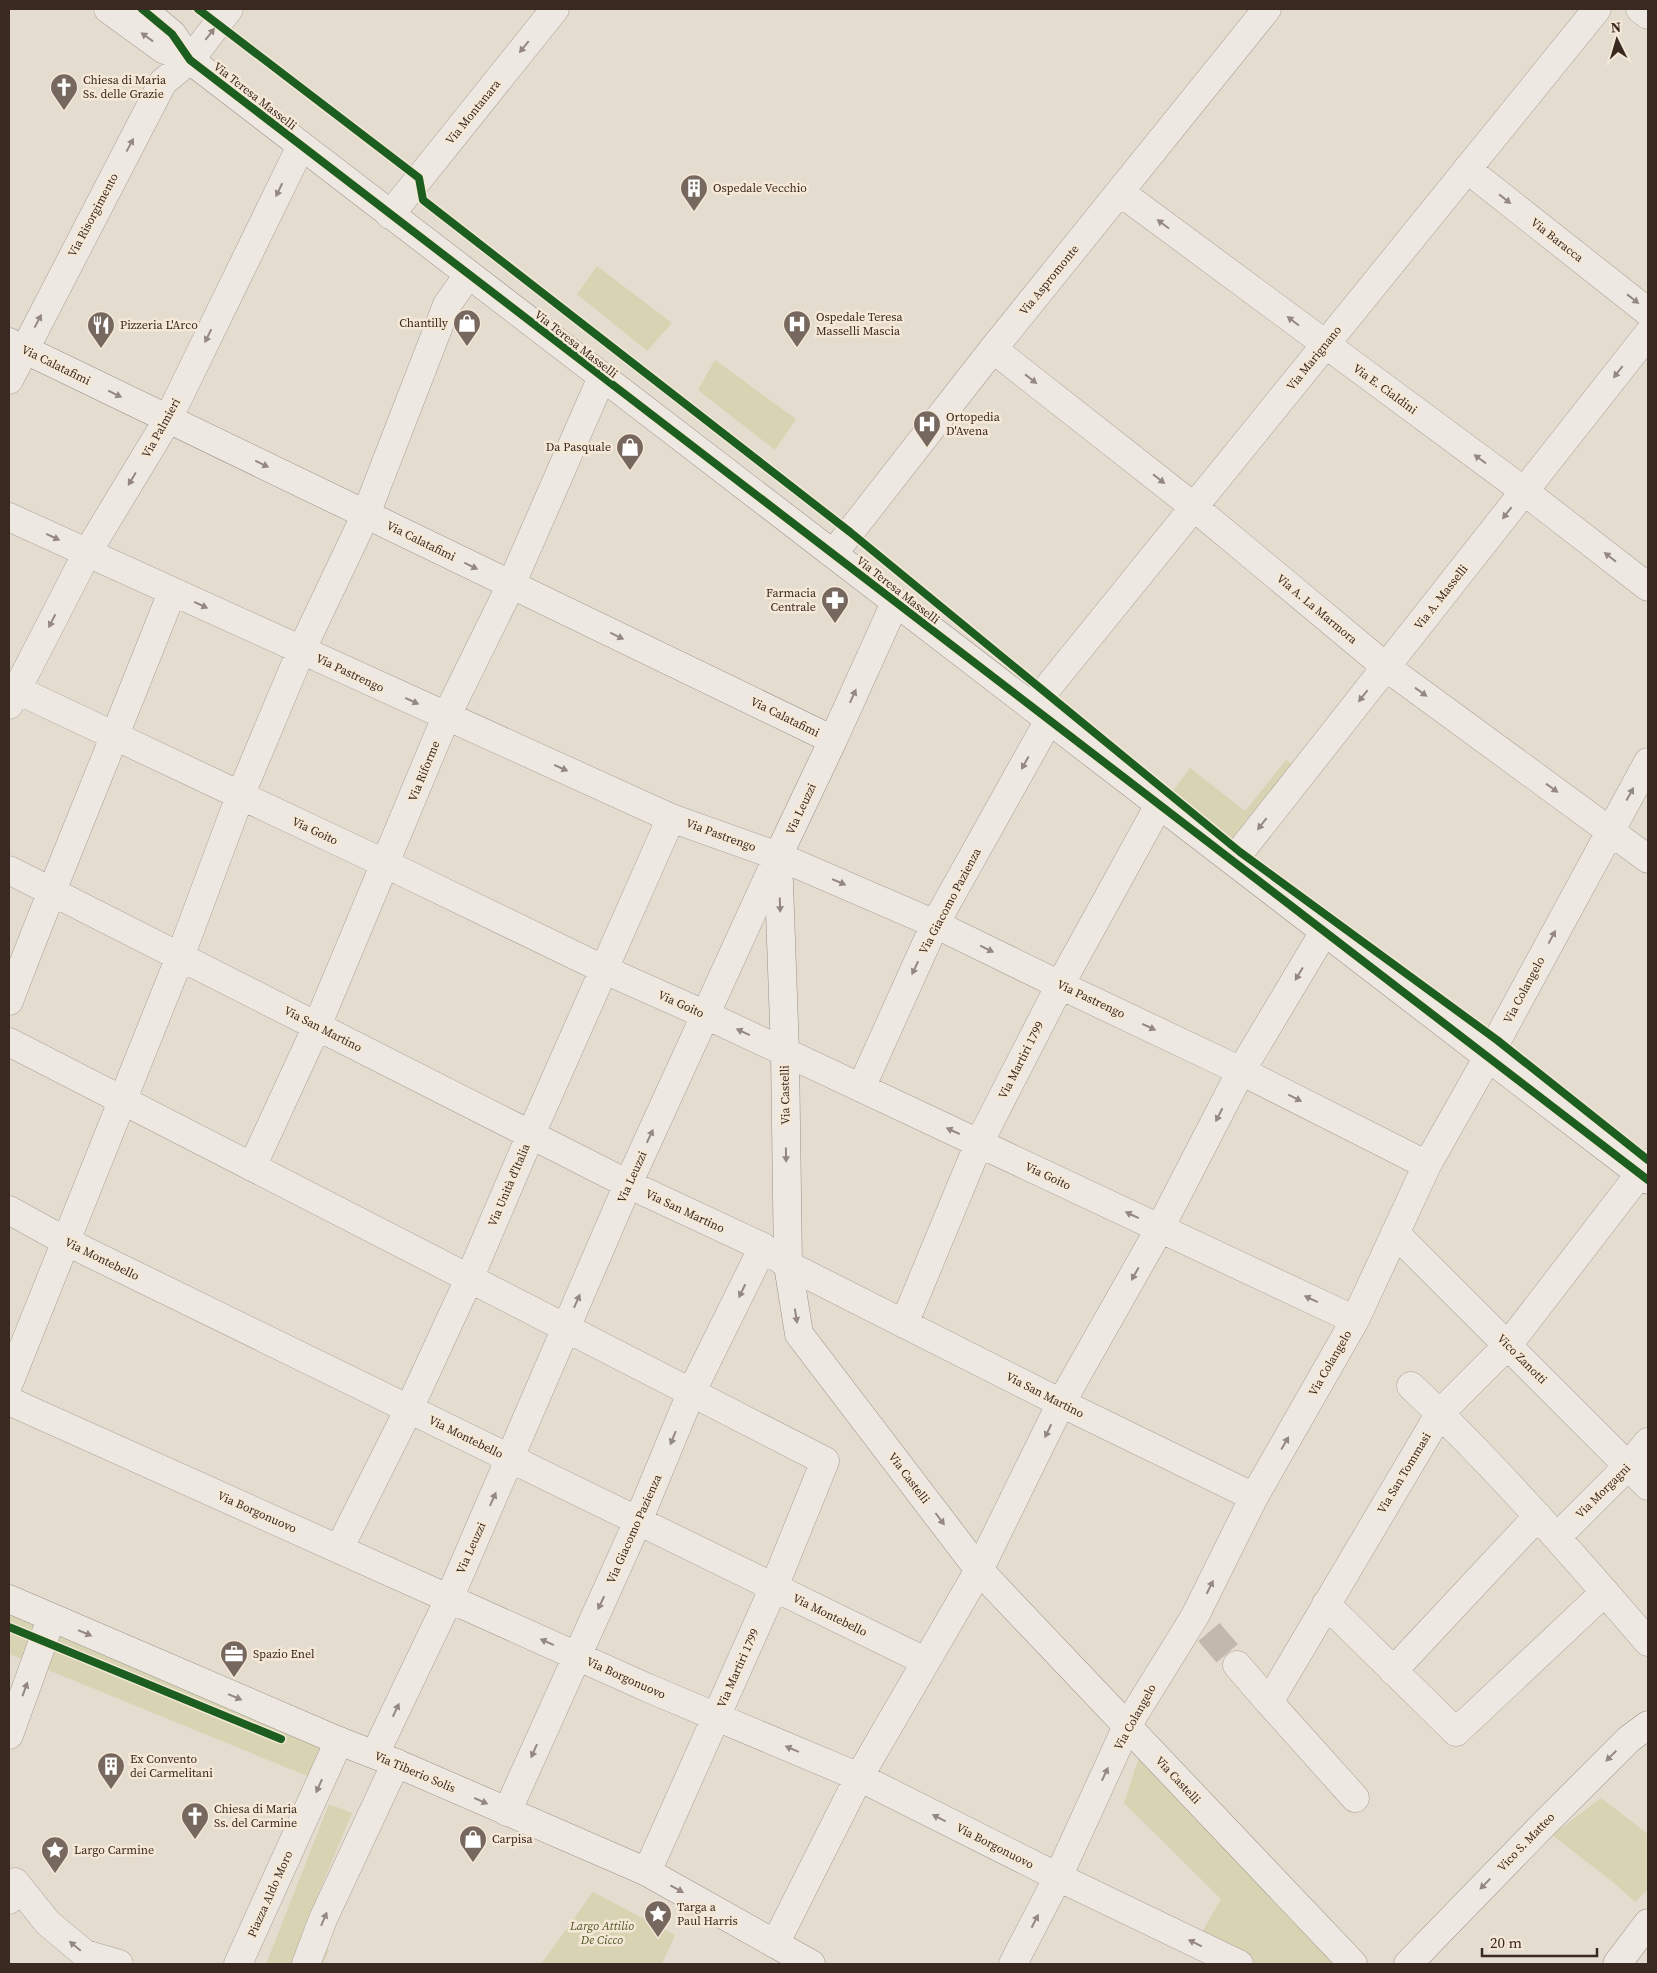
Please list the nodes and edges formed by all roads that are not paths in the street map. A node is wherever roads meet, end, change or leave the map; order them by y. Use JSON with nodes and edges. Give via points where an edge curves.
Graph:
{"nodes":[{"id":1,"x":108,"y":9,"type":"edge"},
{"id":2,"x":142,"y":9,"type":"edge"},
{"id":3,"x":229,"y":9,"type":"edge"},
{"id":4,"x":555,"y":9,"type":"edge"},
{"id":5,"x":1267,"y":9,"type":"edge"},
{"id":6,"x":1597,"y":9,"type":"edge"},
{"id":7,"x":1640,"y":9,"type":"edge"},
{"id":8,"x":1648,"y":15,"type":"edge"},
{"id":9,"x":190,"y":60,"type":"junction"},
{"id":10,"x":301,"y":146,"type":"junction"},
{"id":11,"x":1467,"y":168,"type":"junction"},
{"id":12,"x":1120,"y":192,"type":"junction"},
{"id":13,"x":390,"y":215,"type":"junction"},
{"id":14,"x":468,"y":275,"type":"junction"},
{"id":15,"x":1648,"y":312,"type":"edge"},
{"id":16,"x":1648,"y":334,"type":"edge"},
{"id":17,"x":16,"y":345,"type":"edge"},
{"id":18,"x":1325,"y":345,"type":"junction"},
{"id":19,"x":993,"y":349,"type":"junction"},
{"id":20,"x":602,"y":377,"type":"junction"},
{"id":21,"x":9,"y":380,"type":"edge"},
{"id":22,"x":168,"y":419,"type":"junction"},
{"id":23,"x":1524,"y":491,"type":"junction"},
{"id":24,"x":1194,"y":507,"type":"junction"},
{"id":25,"x":366,"y":514,"type":"junction"},
{"id":26,"x":9,"y":517,"type":"edge"},
{"id":27,"x":87,"y":553,"type":"junction"},
{"id":28,"x":833,"y":554,"type":"junction"},
{"id":29,"x":511,"y":585,"type":"junction"},
{"id":30,"x":1648,"y":587,"type":"edge"},
{"id":31,"x":172,"y":592,"type":"junction"},
{"id":32,"x":895,"y":602,"type":"junction"},
{"id":33,"x":301,"y":651,"type":"junction"},
{"id":34,"x":1386,"y":666,"type":"junction"},
{"id":35,"x":11,"y":694,"type":"edge"},
{"id":36,"x":1040,"y":714,"type":"junction"},
{"id":37,"x":446,"y":717,"type":"junction"},
{"id":38,"x":116,"y":737,"type":"junction"},
{"id":39,"x":833,"y":740,"type":"junction"},
{"id":40,"x":1648,"y":762,"type":"edge"},
{"id":41,"x":240,"y":796,"type":"junction"},
{"id":42,"x":1159,"y":805,"type":"junction"},
{"id":43,"x":672,"y":818,"type":"junction"},
{"id":44,"x":1610,"y":831,"type":"junction"},
{"id":45,"x":778,"y":856,"type":"junction"},
{"id":46,"x":1648,"y":859,"type":"edge"},
{"id":47,"x":1233,"y":861,"type":"junction"},
{"id":48,"x":386,"y":864,"type":"junction"},
{"id":49,"x":9,"y":870,"type":"edge"},
{"id":50,"x":51,"y":892,"type":"junction"},
{"id":51,"x":936,"y":924,"type":"junction"},
{"id":52,"x":1324,"y":932,"type":"junction"},
{"id":53,"x":180,"y":957,"type":"junction"},
{"id":54,"x":605,"y":970,"type":"junction"},
{"id":55,"x":1060,"y":985,"type":"junction"},
{"id":56,"x":9,"y":1001,"type":"edge"},
{"id":57,"x":706,"y":1015,"type":"junction"},
{"id":58,"x":317,"y":1026,"type":"junction"},
{"id":59,"x":9,"y":1042,"type":"edge"},
{"id":60,"x":784,"y":1052,"type":"junction"},
{"id":61,"x":1488,"y":1057,"type":"junction"},
{"id":62,"x":1242,"y":1071,"type":"junction"},
{"id":63,"x":860,"y":1088,"type":"junction"},
{"id":64,"x":122,"y":1100,"type":"junction"},
{"id":65,"x":531,"y":1134,"type":"junction"},
{"id":66,"x":979,"y":1143,"type":"junction"},
{"id":67,"x":1427,"y":1165,"type":"junction"},
{"id":68,"x":252,"y":1167,"type":"junction"},
{"id":69,"x":1645,"y":1172,"type":"edge"},
{"id":70,"x":628,"y":1184,"type":"junction"},
{"id":71,"x":9,"y":1210,"type":"edge"},
{"id":72,"x":1160,"y":1228,"type":"junction"},
{"id":73,"x":1395,"y":1234,"type":"junction"},
{"id":74,"x":65,"y":1241,"type":"junction"},
{"id":75,"x":763,"y":1247,"type":"junction"},
{"id":76,"x":788,"y":1265,"type":"junction"},
{"id":77,"x":470,"y":1279,"type":"junction"},
{"id":78,"x":1355,"y":1320,"type":"junction"},
{"id":79,"x":904,"y":1324,"type":"junction"},
{"id":80,"x":565,"y":1328,"type":"junction"},
{"id":81,"x":1508,"y":1345,"type":"junction"},
{"id":82,"x":9,"y":1384,"type":"edge"},
{"id":83,"x":1411,"y":1386,"type":"dead end"},
{"id":84,"x":691,"y":1393,"type":"junction"},
{"id":85,"x":9,"y":1401,"type":"edge"},
{"id":86,"x":1061,"y":1404,"type":"junction"},
{"id":87,"x":409,"y":1409,"type":"junction"},
{"id":88,"x":1440,"y":1413,"type":"junction"},
{"id":89,"x":1648,"y":1442,"type":"edge"},
{"id":90,"x":510,"y":1459,"type":"junction"},
{"id":91,"x":1629,"y":1465,"type":"junction"},
{"id":92,"x":1648,"y":1486,"type":"edge"},
{"id":93,"x":1254,"y":1497,"type":"junction"},
{"id":94,"x":1538,"y":1516,"type":"junction"},
{"id":95,"x":638,"y":1521,"type":"junction"},
{"id":96,"x":1557,"y":1537,"type":"junction"},
{"id":97,"x":339,"y":1549,"type":"junction"},
{"id":98,"x":979,"y":1570,"type":"junction"},
{"id":99,"x":774,"y":1587,"type":"junction"},
{"id":100,"x":1605,"y":1592,"type":"junction"},
{"id":101,"x":449,"y":1598,"type":"junction"},
{"id":102,"x":9,"y":1599,"type":"edge"},
{"id":103,"x":1326,"y":1604,"type":"junction"},
{"id":104,"x":51,"y":1619,"type":"junction"},
{"id":105,"x":1648,"y":1642,"type":"edge"},
{"id":106,"x":577,"y":1656,"type":"junction"},
{"id":107,"x":925,"y":1661,"type":"junction"},
{"id":108,"x":1237,"y":1665,"type":"tunnel mouth"},
{"id":109,"x":1393,"y":1671,"type":"junction"},
{"id":110,"x":1269,"y":1702,"type":"junction"},
{"id":111,"x":716,"y":1717,"type":"junction"},
{"id":112,"x":1648,"y":1725,"type":"edge"},
{"id":113,"x":1127,"y":1726,"type":"junction"},
{"id":114,"x":9,"y":1735,"type":"edge"},
{"id":115,"x":339,"y":1741,"type":"junction"},
{"id":116,"x":385,"y":1758,"type":"junction"},
{"id":117,"x":859,"y":1777,"type":"junction"},
{"id":118,"x":1356,"y":1798,"type":"dead end"},
{"id":119,"x":507,"y":1812,"type":"junction"},
{"id":120,"x":647,"y":1872,"type":"junction"},
{"id":121,"x":1058,"y":1878,"type":"junction"},
{"id":122,"x":11,"y":1882,"type":"edge"},
{"id":123,"x":1648,"y":1923,"type":"edge"},
{"id":124,"x":775,"y":1944,"type":"junction"},
{"id":125,"x":120,"y":1964,"type":"edge"},
{"id":126,"x":238,"y":1964,"type":"edge"},
{"id":127,"x":306,"y":1964,"type":"edge"},
{"id":128,"x":811,"y":1964,"type":"edge"},
{"id":129,"x":1013,"y":1964,"type":"edge"},
{"id":130,"x":1239,"y":1964,"type":"edge"},
{"id":131,"x":1353,"y":1964,"type":"edge"},
{"id":132,"x":1408,"y":1964,"type":"edge"},
{"id":133,"x":1617,"y":1964,"type":"edge"}],
"edges":[{"from":9,"to":1,"type":"street","name":"Via Teresa Masselli","one_way":true,"via":[[163,49]]},
{"from":2,"to":9,"type":"street","name":"Via Teresa Masselli","via":[[172,34]]},
{"from":9,"to":3,"type":"street","name":"Via Risorgimento","one_way":true},
{"from":4,"to":13,"type":"street","name":"Via Montanara","one_way":true},
{"from":5,"to":12,"type":"street","name":"Via Aspromonte"},
{"from":6,"to":11,"type":"street","name":"Via Marignano"},
{"from":7,"to":8,"type":"street"},
{"from":9,"to":10,"type":"street","name":"Via Teresa Masselli"},
{"from":17,"to":9,"type":"street","name":"Via Risorgimento","one_way":true,"via":[[163,82]]},
{"from":10,"to":13,"type":"street","name":"Via Teresa Masselli"},
{"from":10,"to":22,"type":"street","name":"Via Palmieri","one_way":true},
{"from":11,"to":15,"type":"street","name":"Via Baracca","one_way":true},
{"from":11,"to":18,"type":"street","name":"Via Marignano"},
{"from":18,"to":12,"type":"street","name":"Via E. Cialdini","one_way":true},
{"from":12,"to":19,"type":"street","name":"Via Aspromonte"},
{"from":13,"to":14,"type":"street","name":"Via Teresa Masselli"},
{"from":14,"to":20,"type":"street","name":"Via Teresa Masselli"},
{"from":14,"to":25,"type":"street","via":[[447,305]]},
{"from":16,"to":23,"type":"street","name":"Via A. Masselli","one_way":true},
{"from":17,"to":21,"type":"street","name":"Via Risorgimento"},
{"from":17,"to":22,"type":"street","name":"Via Calatafimi","one_way":true},
{"from":23,"to":18,"type":"street","name":"Via E. Cialdini","one_way":true},
{"from":18,"to":24,"type":"street","name":"Via Marignano"},
{"from":19,"to":24,"type":"street","name":"Via A. La Marmora","one_way":true},
{"from":19,"to":28,"type":"street","name":"Via Aspromonte"},
{"from":20,"to":28,"type":"street","name":"Via Teresa Masselli"},
{"from":20,"to":29,"type":"street","name":"Via Riforme"},
{"from":22,"to":25,"type":"street","name":"Via Calatafimi","one_way":true},
{"from":22,"to":27,"type":"street","name":"Via Palmieri","one_way":true},
{"from":30,"to":23,"type":"street","name":"Via E. Cialdini","one_way":true},
{"from":23,"to":34,"type":"street","name":"Via A. Masselli","one_way":true},
{"from":24,"to":34,"type":"street","name":"Via A. La Marmora"},
{"from":24,"to":36,"type":"street","name":"Via Marignano"},
{"from":25,"to":29,"type":"street","name":"Via Calatafimi","one_way":true},
{"from":25,"to":33,"type":"street"},
{"from":26,"to":27,"type":"street","name":"Via Pastrengo","one_way":true},
{"from":27,"to":31,"type":"street","name":"Via Pastrengo"},
{"from":27,"to":35,"type":"street","name":"Via Palmieri","one_way":true},
{"from":28,"to":32,"type":"street","name":"Via Teresa Masselli"},
{"from":29,"to":37,"type":"street","name":"Via Riforme"},
{"from":29,"to":39,"type":"street","name":"Via Calatafimi","one_way":true},
{"from":31,"to":33,"type":"street","name":"Via Pastrengo","one_way":true},
{"from":31,"to":38,"type":"street"},
{"from":32,"to":36,"type":"street","name":"Via Teresa Masselli"},
{"from":39,"to":32,"type":"street","name":"Via Leuzzi","one_way":true},
{"from":33,"to":37,"type":"street","name":"Via Pastrengo","one_way":true},
{"from":33,"to":41,"type":"street"},
{"from":34,"to":44,"type":"street","name":"Via A. La Marmora","one_way":true},
{"from":34,"to":47,"type":"street","name":"Via A. Masselli","one_way":true},
{"from":35,"to":38,"type":"street","name":"Via Goito"},
{"from":36,"to":42,"type":"street","name":"Via Teresa Masselli"},
{"from":36,"to":51,"type":"street","name":"Via Giacomo Pazienza","one_way":true},
{"from":37,"to":43,"type":"street","name":"Via Pastrengo","one_way":true},
{"from":37,"to":48,"type":"street","name":"Via Riforme"},
{"from":38,"to":41,"type":"street","name":"Via Goito"},
{"from":38,"to":50,"type":"street"},
{"from":39,"to":45,"type":"street","name":"Via Leuzzi"},
{"from":44,"to":40,"type":"street","name":"Via Colangelo","one_way":true},
{"from":41,"to":48,"type":"street","name":"Via Goito"},
{"from":41,"to":53,"type":"street"},
{"from":42,"to":47,"type":"street","name":"Via Teresa Masselli"},
{"from":42,"to":55,"type":"street","name":"Via Martiri 1799"},
{"from":43,"to":45,"type":"street","name":"Via Pastrengo"},
{"from":43,"to":54,"type":"street","name":"Via Unità d'Italia"},
{"from":44,"to":46,"type":"street","name":"Via A. La Marmora"},
{"from":61,"to":44,"type":"street","name":"Via Colangelo","one_way":true},
{"from":45,"to":51,"type":"street","name":"Via Pastrengo","one_way":true},
{"from":45,"to":57,"type":"street","name":"Via Leuzzi"},
{"from":45,"to":60,"type":"street","name":"Via Castelli","one_way":true},
{"from":47,"to":52,"type":"street","name":"Via Teresa Masselli"},
{"from":48,"to":54,"type":"street","name":"Via Goito"},
{"from":48,"to":58,"type":"street","name":"Via Riforme"},
{"from":49,"to":50,"type":"street","name":"Via San Martino"},
{"from":50,"to":53,"type":"street","name":"Via San Martino"},
{"from":50,"to":56,"type":"street"},
{"from":51,"to":55,"type":"street","name":"Via Pastrengo","one_way":true},
{"from":51,"to":63,"type":"street","name":"Via Giacomo Pazienza","one_way":true},
{"from":52,"to":61,"type":"street","name":"Via Teresa Masselli"},
{"from":52,"to":62,"type":"street","one_way":true},
{"from":53,"to":58,"type":"street","name":"Via San Martino"},
{"from":53,"to":64,"type":"street"},
{"from":54,"to":57,"type":"street","name":"Via Goito"},
{"from":54,"to":65,"type":"street","name":"Via Unità d'Italia"},
{"from":55,"to":62,"type":"street","name":"Via Pastrengo","one_way":true},
{"from":55,"to":66,"type":"street","name":"Via Martiri 1799"},
{"from":60,"to":57,"type":"street","name":"Via Goito","one_way":true},
{"from":70,"to":57,"type":"street","name":"Via Leuzzi","one_way":true},
{"from":58,"to":65,"type":"street","name":"Via San Martino"},
{"from":58,"to":68,"type":"street","name":"Via Riforme"},
{"from":59,"to":64,"type":"street"},
{"from":60,"to":63,"type":"street","name":"Via Goito"},
{"from":60,"to":76,"type":"street","name":"Via Castelli","one_way":true},
{"from":61,"to":67,"type":"street","name":"Via Colangelo"},
{"from":61,"to":69,"type":"street","name":"Via Teresa Masselli"},
{"from":62,"to":67,"type":"street","name":"Via Pastrengo","one_way":true},
{"from":62,"to":72,"type":"street","one_way":true},
{"from":66,"to":63,"type":"street","name":"Via Goito","one_way":true},
{"from":64,"to":68,"type":"street"},
{"from":64,"to":74,"type":"street"},
{"from":65,"to":70,"type":"street","name":"Via San Martino"},
{"from":65,"to":77,"type":"street","name":"Via Unità d'Italia"},
{"from":72,"to":66,"type":"street","name":"Via Goito","one_way":true},
{"from":66,"to":79,"type":"street","name":"Via Martiri 1799"},
{"from":67,"to":73,"type":"street","name":"Via Colangelo"},
{"from":68,"to":77,"type":"street"},
{"from":69,"to":81,"type":"street","name":"Via San Tommasi"},
{"from":70,"to":75,"type":"street","name":"Via San Martino"},
{"from":80,"to":70,"type":"street","name":"Via Leuzzi","one_way":true},
{"from":71,"to":74,"type":"street","name":"Via Montebello"},
{"from":78,"to":72,"type":"street","name":"Via Goito","one_way":true},
{"from":72,"to":86,"type":"street","one_way":true},
{"from":73,"to":78,"type":"street","name":"Via Colangelo"},
{"from":73,"to":81,"type":"street","name":"Vico Zanotti"},
{"from":74,"to":82,"type":"street"},
{"from":74,"to":87,"type":"street","name":"Via Montebello"},
{"from":75,"to":76,"type":"street","name":"Via San Martino"},
{"from":75,"to":84,"type":"street","name":"Via Giacomo Pazienza","one_way":true},
{"from":76,"to":79,"type":"street","name":"Via San Martino"},
{"from":76,"to":98,"type":"street","name":"Via Castelli","one_way":true,"via":[[799,1334]]},
{"from":77,"to":80,"type":"street"},
{"from":77,"to":87,"type":"street","name":"Via Unità d'Italia"},
{"from":93,"to":78,"type":"street","name":"Via Colangelo","one_way":true},
{"from":79,"to":86,"type":"street","name":"Via San Martino"},
{"from":80,"to":84,"type":"street"},
{"from":80,"to":90,"type":"street","name":"Via Leuzzi"},
{"from":81,"to":88,"type":"street","name":"Via San Tommasi"},
{"from":81,"to":91,"type":"street","name":"Vico Zanotti"},
{"from":83,"to":88,"type":"street"},
{"from":84,"to":95,"type":"street","name":"Via Giacomo Pazienza","one_way":true},
{"from":84,"to":99,"type":"street","name":"Via Martiri 1799","via":[[825,1461]]},
{"from":85,"to":97,"type":"street","name":"Via Borgonuovo"},
{"from":86,"to":93,"type":"street","name":"Via San Martino"},
{"from":86,"to":98,"type":"street","one_way":true},
{"from":87,"to":90,"type":"street","name":"Via Montebello"},
{"from":87,"to":97,"type":"street","name":"Via Unità d'Italia"},
{"from":88,"to":94,"type":"street"},
{"from":88,"to":103,"type":"street","name":"Via San Tommasi"},
{"from":89,"to":91,"type":"street","name":"Via Morgagni"},
{"from":90,"to":95,"type":"street","name":"Via Montebello"},
{"from":101,"to":90,"type":"street","name":"Via Leuzzi","one_way":true},
{"from":91,"to":92,"type":"street","name":"Vico Zanotti"},
{"from":91,"to":96,"type":"street","name":"Via Morgagni"},
{"from":113,"to":93,"type":"street","name":"Via Colangelo","one_way":true,"via":[[1202,1624]]},
{"from":94,"to":96,"type":"street"},
{"from":94,"to":109,"type":"street"},
{"from":95,"to":99,"type":"street","name":"Via Montebello"},
{"from":95,"to":106,"type":"street","name":"Via Giacomo Pazienza","one_way":true},
{"from":96,"to":100,"type":"street"},
{"from":97,"to":101,"type":"street","name":"Via Borgonuovo"},
{"from":98,"to":107,"type":"street"},
{"from":98,"to":113,"type":"street","name":"Via Castelli"},
{"from":99,"to":107,"type":"street","name":"Via Montebello"},
{"from":99,"to":111,"type":"street","name":"Via Martiri 1799"},
{"from":100,"to":105,"type":"street"},
{"from":100,"to":109,"type":"street","via":[[1456,1732]]},
{"from":106,"to":101,"type":"street","name":"Via Borgonuovo","one_way":true},
{"from":116,"to":101,"type":"street","name":"Via Leuzzi","one_way":true},
{"from":102,"to":104,"type":"street","name":"Via Tiberio Solis"},
{"from":103,"to":109,"type":"street"},
{"from":103,"to":110,"type":"street","name":"Via San Tommasi"},
{"from":114,"to":104,"type":"street","one_way":true},
{"from":104,"to":115,"type":"street","name":"Via Tiberio Solis","one_way":true},
{"from":106,"to":111,"type":"street","name":"Via Borgonuovo"},
{"from":106,"to":119,"type":"street","name":"Via Giacomo Pazienza","one_way":true},
{"from":107,"to":117,"type":"street"},
{"from":108,"to":110,"type":"street"},
{"from":110,"to":118,"type":"street"},
{"from":117,"to":111,"type":"street","name":"Via Borgonuovo","one_way":true},
{"from":111,"to":120,"type":"street","name":"Via Martiri 1799"},
{"from":112,"to":132,"type":"street","name":"Vico S. Matteo","one_way":true,"via":[[1628,1738]]},
{"from":121,"to":113,"type":"street","name":"Via Colangelo","one_way":true},
{"from":113,"to":131,"type":"street","name":"Via Castelli"},
{"from":115,"to":116,"type":"street","name":"Via Tiberio Solis"},
{"from":115,"to":126,"type":"street","name":"Piazza Aldo Moro","one_way":true},
{"from":116,"to":119,"type":"street","name":"Via Tiberio Solis","one_way":true},
{"from":127,"to":116,"type":"street","one_way":true},
{"from":121,"to":117,"type":"street","name":"Via Borgonuovo","one_way":true},
{"from":117,"to":124,"type":"street"},
{"from":119,"to":120,"type":"street","name":"Via Tiberio Solis"},
{"from":120,"to":124,"type":"street","name":"Via Tiberio Solis","one_way":true},
{"from":129,"to":121,"type":"street","name":"Via Colangelo","one_way":true},
{"from":130,"to":121,"type":"street","name":"Via Borgonuovo","one_way":true},
{"from":125,"to":122,"type":"street","one_way":true,"via":[[85,1954],[48,1923]]},
{"from":123,"to":133,"type":"street"},
{"from":124,"to":128,"type":"street","name":"Via Tiberio Solis"}]}
